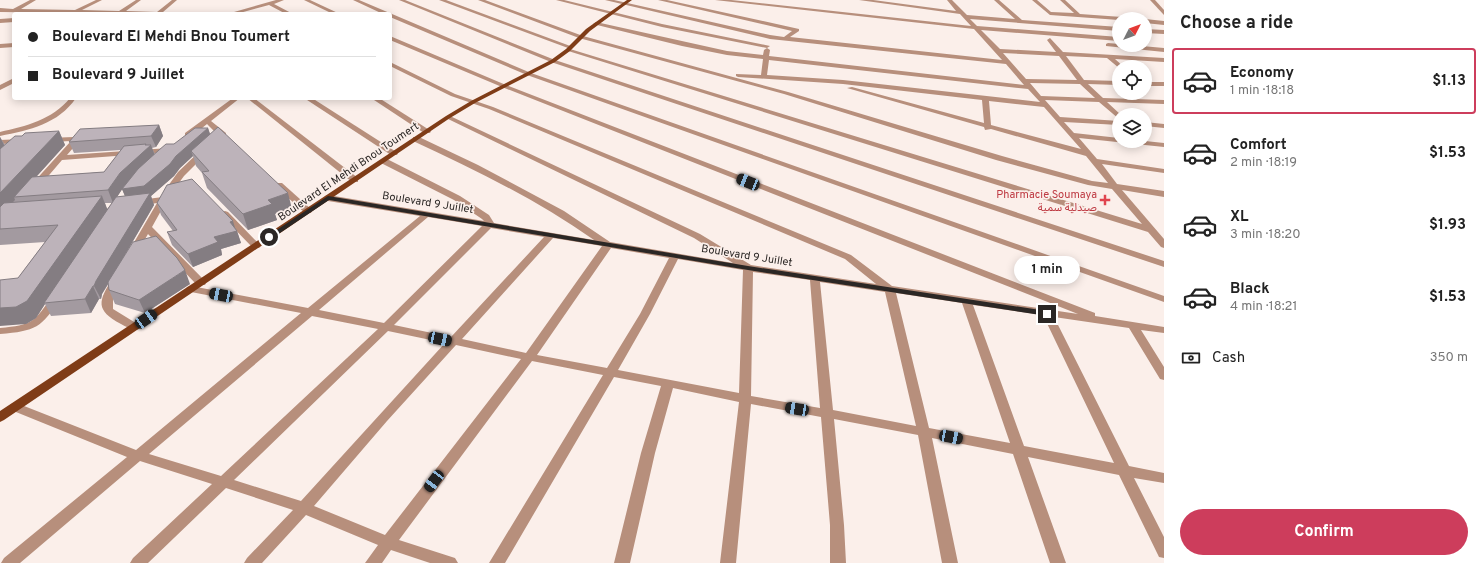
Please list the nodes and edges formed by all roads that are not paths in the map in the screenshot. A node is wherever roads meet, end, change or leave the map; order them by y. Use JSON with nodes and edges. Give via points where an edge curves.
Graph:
{"nodes":[{"id":1,"x":34,"y":0,"type":"edge"},
{"id":2,"x":100,"y":0,"type":"edge"},
{"id":3,"x":139,"y":0,"type":"edge"},
{"id":4,"x":175,"y":0,"type":"edge"},
{"id":5,"x":282,"y":0,"type":"edge"},
{"id":6,"x":306,"y":0,"type":"edge"},
{"id":7,"x":355,"y":0,"type":"edge"},
{"id":8,"x":401,"y":0,"type":"edge"},
{"id":9,"x":441,"y":0,"type":"edge"},
{"id":10,"x":480,"y":0,"type":"edge"},
{"id":11,"x":558,"y":0,"type":"edge"},
{"id":12,"x":607,"y":0,"type":"edge"},
{"id":13,"x":660,"y":0,"type":"edge"},
{"id":14,"x":717,"y":0,"type":"edge"},
{"id":15,"x":861,"y":0,"type":"edge"},
{"id":16,"x":996,"y":0,"type":"edge"},
{"id":17,"x":1034,"y":0,"type":"edge"},
{"id":18,"x":1062,"y":0,"type":"edge"},
{"id":19,"x":1152,"y":0,"type":"edge"},
{"id":20,"x":948,"y":1,"type":"edge"},
{"id":21,"x":627,"y":2,"type":"edge"},
{"id":22,"x":269,"y":3,"type":"junction"},
{"id":23,"x":0,"y":10,"type":"edge"},
{"id":24,"x":13,"y":10,"type":"junction"},
{"id":25,"x":75,"y":12,"type":"joint"},
{"id":26,"x":121,"y":12,"type":"edge"},
{"id":27,"x":160,"y":12,"type":"edge"},
{"id":28,"x":237,"y":12,"type":"edge"},
{"id":29,"x":286,"y":12,"type":"edge"},
{"id":30,"x":332,"y":12,"type":"edge"},
{"id":31,"x":382,"y":12,"type":"edge"},
{"id":32,"x":1164,"y":13,"type":"edge"},
{"id":33,"x":610,"y":14,"type":"junction"},
{"id":34,"x":964,"y":15,"type":"junction"},
{"id":35,"x":1079,"y":15,"type":"junction"},
{"id":36,"x":392,"y":16,"type":"edge"},
{"id":37,"x":1112,"y":18,"type":"edge"},
{"id":38,"x":12,"y":20,"type":"edge"},
{"id":39,"x":0,"y":21,"type":"edge"},
{"id":40,"x":1020,"y":21,"type":"junction"},
{"id":41,"x":1152,"y":22,"type":"edge"},
{"id":42,"x":1164,"y":23,"type":"edge"},
{"id":43,"x":596,"y":24,"type":"junction"},
{"id":44,"x":976,"y":28,"type":"junction"},
{"id":45,"x":1112,"y":28,"type":"edge"},
{"id":46,"x":1152,"y":31,"type":"edge"},
{"id":47,"x":1164,"y":32,"type":"edge"},
{"id":48,"x":983,"y":35,"type":"junction"},
{"id":49,"x":581,"y":37,"type":"junction"},
{"id":50,"x":770,"y":37,"type":"junction"},
{"id":51,"x":1112,"y":38,"type":"edge"},
{"id":52,"x":392,"y":39,"type":"edge"},
{"id":53,"x":784,"y":39,"type":"junction"},
{"id":54,"x":1050,"y":40,"type":"junction"},
{"id":55,"x":12,"y":45,"type":"edge"},
{"id":56,"x":0,"y":46,"type":"edge"},
{"id":57,"x":767,"y":46,"type":"junction"},
{"id":58,"x":569,"y":48,"type":"junction"},
{"id":59,"x":1164,"y":50,"type":"edge"},
{"id":60,"x":998,"y":51,"type":"junction"},
{"id":61,"x":1061,"y":54,"type":"junction"},
{"id":62,"x":767,"y":56,"type":"junction"},
{"id":63,"x":1108,"y":56,"type":"junction"},
{"id":64,"x":1113,"y":60,"type":"edge"},
{"id":65,"x":1164,"y":60,"type":"edge"},
{"id":66,"x":553,"y":61,"type":"junction"},
{"id":67,"x":1008,"y":62,"type":"junction"},
{"id":68,"x":392,"y":65,"type":"edge"},
{"id":69,"x":530,"y":74,"type":"junction"},
{"id":70,"x":724,"y":75,"type":"junction"},
{"id":71,"x":764,"y":76,"type":"junction"},
{"id":72,"x":805,"y":80,"type":"junction"},
{"id":73,"x":12,"y":81,"type":"edge"},
{"id":74,"x":827,"y":81,"type":"junction"},
{"id":75,"x":1082,"y":82,"type":"junction"},
{"id":76,"x":1112,"y":83,"type":"edge"},
{"id":77,"x":799,"y":84,"type":"dead end"},
{"id":78,"x":1026,"y":84,"type":"junction"},
{"id":79,"x":1152,"y":84,"type":"edge"},
{"id":80,"x":1164,"y":84,"type":"edge"},
{"id":81,"x":2,"y":86,"type":"edge"},
{"id":82,"x":504,"y":86,"type":"junction"},
{"id":83,"x":12,"y":88,"type":"edge"},
{"id":84,"x":985,"y":98,"type":"junction"},
{"id":85,"x":1038,"y":98,"type":"junction"},
{"id":86,"x":73,"y":100,"type":"edge"},
{"id":87,"x":234,"y":100,"type":"edge"},
{"id":88,"x":253,"y":100,"type":"edge"},
{"id":89,"x":310,"y":100,"type":"edge"},
{"id":90,"x":377,"y":100,"type":"edge"},
{"id":91,"x":1102,"y":101,"type":"junction"},
{"id":92,"x":473,"y":102,"type":"junction"},
{"id":93,"x":1164,"y":102,"type":"edge"},
{"id":94,"x":1045,"y":105,"type":"junction"},
{"id":95,"x":1112,"y":110,"type":"edge"},
{"id":96,"x":448,"y":118,"type":"junction"},
{"id":97,"x":1058,"y":119,"type":"junction"},
{"id":98,"x":208,"y":121,"type":"junction"},
{"id":99,"x":1112,"y":123,"type":"edge"},
{"id":100,"x":1152,"y":125,"type":"edge"},
{"id":101,"x":1164,"y":126,"type":"edge"},
{"id":102,"x":988,"y":128,"type":"junction"},
{"id":103,"x":427,"y":131,"type":"junction"},
{"id":104,"x":0,"y":134,"type":"edge"},
{"id":105,"x":1072,"y":135,"type":"junction"},
{"id":106,"x":416,"y":139,"type":"junction"},
{"id":107,"x":1112,"y":139,"type":"edge"},
{"id":108,"x":32,"y":141,"type":"junction"},
{"id":109,"x":0,"y":142,"type":"edge"},
{"id":110,"x":1152,"y":143,"type":"edge"},
{"id":111,"x":1164,"y":145,"type":"edge"},
{"id":112,"x":174,"y":146,"type":"junction"},
{"id":113,"x":15,"y":150,"type":"edge"},
{"id":114,"x":394,"y":153,"type":"junction"},
{"id":115,"x":120,"y":154,"type":"junction"},
{"id":116,"x":1089,"y":154,"type":"junction"},
{"id":117,"x":60,"y":158,"type":"junction"},
{"id":118,"x":158,"y":159,"type":"edge"},
{"id":119,"x":384,"y":161,"type":"junction"},
{"id":120,"x":1095,"y":161,"type":"junction"},
{"id":121,"x":110,"y":165,"type":"edge"},
{"id":122,"x":1164,"y":171,"type":"edge"},
{"id":123,"x":355,"y":180,"type":"junction"},
{"id":124,"x":274,"y":181,"type":"edge"},
{"id":125,"x":50,"y":184,"type":"edge"},
{"id":126,"x":1115,"y":187,"type":"junction"},
{"id":127,"x":1164,"y":194,"type":"edge"},
{"id":128,"x":328,"y":198,"type":"junction"},
{"id":129,"x":163,"y":200,"type":"junction"},
{"id":130,"x":132,"y":204,"type":"edge"},
{"id":131,"x":217,"y":206,"type":"edge"},
{"id":132,"x":308,"y":211,"type":"junction"},
{"id":133,"x":426,"y":215,"type":"junction"},
{"id":134,"x":490,"y":224,"type":"junction"},
{"id":135,"x":148,"y":228,"type":"junction"},
{"id":136,"x":1151,"y":230,"type":"junction"},
{"id":137,"x":551,"y":234,"type":"junction"},
{"id":138,"x":608,"y":245,"type":"junction"},
{"id":139,"x":1164,"y":245,"type":"edge"},
{"id":140,"x":256,"y":246,"type":"junction"},
{"id":141,"x":675,"y":255,"type":"junction"},
{"id":142,"x":1164,"y":264,"type":"edge"},
{"id":143,"x":748,"y":268,"type":"junction"},
{"id":144,"x":815,"y":277,"type":"junction"},
{"id":145,"x":196,"y":286,"type":"junction"},
{"id":146,"x":62,"y":289,"type":"edge"},
{"id":147,"x":890,"y":290,"type":"junction"},
{"id":148,"x":1164,"y":298,"type":"edge"},
{"id":149,"x":967,"y":302,"type":"junction"},
{"id":150,"x":311,"y":312,"type":"junction"},
{"id":151,"x":1047,"y":314,"type":"junction"},
{"id":152,"x":1106,"y":321,"type":"junction"},
{"id":153,"x":1132,"y":325,"type":"junction"},
{"id":154,"x":135,"y":327,"type":"junction"},
{"id":155,"x":386,"y":327,"type":"junction"},
{"id":156,"x":1164,"y":330,"type":"edge"},
{"id":157,"x":0,"y":331,"type":"edge"},
{"id":158,"x":454,"y":341,"type":"junction"},
{"id":159,"x":529,"y":357,"type":"junction"},
{"id":160,"x":610,"y":372,"type":"junction"},
{"id":161,"x":1164,"y":376,"type":"edge"},
{"id":162,"x":668,"y":383,"type":"junction"},
{"id":163,"x":744,"y":399,"type":"junction"},
{"id":164,"x":16,"y":407,"type":"junction"},
{"id":165,"x":827,"y":414,"type":"junction"},
{"id":166,"x":0,"y":417,"type":"edge"},
{"id":167,"x":924,"y":432,"type":"junction"},
{"id":168,"x":1019,"y":451,"type":"junction"},
{"id":169,"x":136,"y":455,"type":"junction"},
{"id":170,"x":1122,"y":469,"type":"junction"},
{"id":171,"x":1164,"y":478,"type":"edge"},
{"id":172,"x":225,"y":481,"type":"junction"},
{"id":173,"x":304,"y":508,"type":"junction"},
{"id":174,"x":388,"y":543,"type":"junction"},
{"id":175,"x":1164,"y":552,"type":"edge"},
{"id":176,"x":10,"y":563,"type":"edge"},
{"id":177,"x":138,"y":563,"type":"edge"},
{"id":178,"x":252,"y":563,"type":"edge"},
{"id":179,"x":373,"y":563,"type":"edge"},
{"id":180,"x":450,"y":563,"type":"edge"},
{"id":181,"x":497,"y":563,"type":"edge"},
{"id":182,"x":622,"y":563,"type":"edge"},
{"id":183,"x":728,"y":563,"type":"edge"},
{"id":184,"x":838,"y":563,"type":"edge"},
{"id":185,"x":950,"y":563,"type":"edge"},
{"id":186,"x":1058,"y":563,"type":"edge"}],
"edges":[{"from":1,"to":24,"type":"street"},
{"from":2,"to":25,"type":"street"},
{"from":3,"to":26,"type":"street"},
{"from":4,"to":27,"type":"street"},
{"from":5,"to":22,"type":"street"},
{"from":6,"to":30,"type":"street"},
{"from":7,"to":31,"type":"street"},
{"from":8,"to":66,"type":"street"},
{"from":9,"to":58,"type":"street"},
{"from":10,"to":49,"type":"street"},
{"from":11,"to":33,"type":"street"},
{"from":12,"to":21,"type":"street"},
{"from":13,"to":53,"type":"street","via":[[797,30]]},
{"from":14,"to":44,"type":"street"},
{"from":15,"to":34,"type":"street"},
{"from":16,"to":40,"type":"street"},
{"from":17,"to":35,"type":"street","via":[[1051,13]]},
{"from":18,"to":35,"type":"street"},
{"from":19,"to":32,"type":"street"},
{"from":20,"to":34,"type":"street"},
{"from":21,"to":33,"type":"main road","name":"Boulevard El Mehdi Bnou Toumert"},
{"from":21,"to":50,"type":"street"},
{"from":22,"to":28,"type":"street"},
{"from":22,"to":29,"type":"street"},
{"from":23,"to":24,"type":"street"},
{"from":24,"to":25,"type":"street"},
{"from":33,"to":43,"type":"main road","name":"Boulevard El Mehdi Bnou Toumert"},
{"from":33,"to":57,"type":"street","via":[[722,39]]},
{"from":34,"to":40,"type":"street"},
{"from":34,"to":44,"type":"street"},
{"from":35,"to":37,"type":"street"},
{"from":36,"to":69,"type":"street"},
{"from":38,"to":39,"type":"street"},
{"from":40,"to":45,"type":"street"},
{"from":41,"to":42,"type":"street"},
{"from":43,"to":49,"type":"main road","name":"Boulevard El Mehdi Bnou Toumert"},
{"from":43,"to":62,"type":"street","via":[[711,50]]},
{"from":44,"to":48,"type":"street"},
{"from":44,"to":51,"type":"street"},
{"from":46,"to":47,"type":"street"},
{"from":48,"to":54,"type":"street"},
{"from":48,"to":60,"type":"street"},
{"from":49,"to":58,"type":"main road","name":"Boulevard El Mehdi Bnou Toumert"},
{"from":49,"to":70,"type":"street"},
{"from":50,"to":53,"type":"street"},
{"from":50,"to":57,"type":"street"},
{"from":52,"to":82,"type":"street"},
{"from":53,"to":67,"type":"street"},
{"from":54,"to":59,"type":"street"},
{"from":54,"to":61,"type":"street"},
{"from":55,"to":56,"type":"street"},
{"from":57,"to":62,"type":"street"},
{"from":58,"to":66,"type":"main road","name":"Boulevard El Mehdi Bnou Toumert"},
{"from":58,"to":136,"type":"street"},
{"from":60,"to":61,"type":"street"},
{"from":60,"to":67,"type":"street"},
{"from":61,"to":63,"type":"street"},
{"from":61,"to":75,"type":"street"},
{"from":62,"to":71,"type":"street"},
{"from":62,"to":78,"type":"street"},
{"from":63,"to":64,"type":"street"},
{"from":63,"to":65,"type":"street"},
{"from":66,"to":69,"type":"main road","name":"Boulevard El Mehdi Bnou Toumert"},
{"from":66,"to":142,"type":"street"},
{"from":67,"to":78,"type":"street"},
{"from":68,"to":92,"type":"street"},
{"from":69,"to":82,"type":"main road","name":"Boulevard El Mehdi Bnou Toumert"},
{"from":69,"to":148,"type":"street"},
{"from":70,"to":71,"type":"street"},
{"from":70,"to":126,"type":"street","via":[[790,91],[1006,160],[1070,178]]},
{"from":71,"to":72,"type":"street"},
{"from":72,"to":74,"type":"street"},
{"from":72,"to":77,"type":"street"},
{"from":73,"to":81,"type":"street"},
{"from":74,"to":84,"type":"street"},
{"from":74,"to":102,"type":"street"},
{"from":75,"to":76,"type":"street"},
{"from":75,"to":78,"type":"street"},
{"from":75,"to":91,"type":"street"},
{"from":78,"to":85,"type":"street"},
{"from":79,"to":80,"type":"street"},
{"from":81,"to":83,"type":"street"},
{"from":82,"to":92,"type":"main road","name":"Boulevard El Mehdi Bnou Toumert"},
{"from":82,"to":152,"type":"street"},
{"from":84,"to":94,"type":"street"},
{"from":84,"to":102,"type":"street"},
{"from":85,"to":91,"type":"street"},
{"from":85,"to":94,"type":"street"},
{"from":86,"to":104,"type":"street","via":[[47,121]]},
{"from":87,"to":98,"type":"street"},
{"from":88,"to":123,"type":"street"},
{"from":89,"to":114,"type":"street"},
{"from":90,"to":103,"type":"street"},
{"from":91,"to":93,"type":"street"},
{"from":91,"to":95,"type":"street"},
{"from":92,"to":96,"type":"main road","name":"Boulevard El Mehdi Bnou Toumert"},
{"from":92,"to":147,"type":"street","via":[[831,250],[848,258]]},
{"from":94,"to":97,"type":"street"},
{"from":96,"to":103,"type":"main road","name":"Boulevard El Mehdi Bnou Toumert"},
{"from":96,"to":143,"type":"street","via":[[697,236]]},
{"from":97,"to":99,"type":"street"},
{"from":97,"to":105,"type":"street"},
{"from":98,"to":112,"type":"street"},
{"from":98,"to":129,"type":"street","via":[[220,140]]},
{"from":100,"to":101,"type":"street"},
{"from":102,"to":116,"type":"street"},
{"from":103,"to":106,"type":"main road","name":"Boulevard El Mehdi Bnou Toumert"},
{"from":105,"to":107,"type":"street"},
{"from":105,"to":116,"type":"street"},
{"from":106,"to":114,"type":"main road","name":"Boulevard El Mehdi Bnou Toumert"},
{"from":106,"to":138,"type":"street","via":[[476,167],[561,213]]},
{"from":108,"to":109,"type":"street"},
{"from":108,"to":113,"type":"street"},
{"from":108,"to":117,"type":"street","via":[[74,139]]},
{"from":110,"to":111,"type":"street"},
{"from":112,"to":115,"type":"street"},
{"from":112,"to":118,"type":"street"},
{"from":114,"to":119,"type":"main road","name":"Boulevard El Mehdi Bnou Toumert"},
{"from":115,"to":117,"type":"street"},
{"from":115,"to":121,"type":"street"},
{"from":116,"to":120,"type":"street"},
{"from":117,"to":125,"type":"street","via":[[33,188]]},
{"from":119,"to":123,"type":"main road","name":"Boulevard El Mehdi Bnou Toumert"},
{"from":119,"to":134,"type":"street","via":[[457,198],[486,217]]},
{"from":120,"to":122,"type":"street"},
{"from":120,"to":126,"type":"street"},
{"from":123,"to":128,"type":"main road","name":"Boulevard El Mehdi Bnou Toumert"},
{"from":124,"to":132,"type":"street"},
{"from":126,"to":127,"type":"street"},
{"from":126,"to":136,"type":"street"},
{"from":128,"to":132,"type":"main road","name":"Boulevard El Mehdi Bnou Toumert"},
{"from":128,"to":133,"type":"street","name":"Boulevard 9 Juillet"},
{"from":129,"to":130,"type":"street"},
{"from":129,"to":135,"type":"street"},
{"from":131,"to":140,"type":"street"},
{"from":132,"to":140,"type":"main road","name":"Boulevard El Mehdi Bnou Toumert"},
{"from":133,"to":134,"type":"street","name":"Boulevard 9 Juillet"},
{"from":133,"to":150,"type":"street"},
{"from":134,"to":137,"type":"street","name":"Boulevard 9 Juillet"},
{"from":134,"to":155,"type":"street"},
{"from":135,"to":145,"type":"street"},
{"from":135,"to":154,"type":"street","via":[[108,295],[106,304],[108,311]]},
{"from":136,"to":139,"type":"street"},
{"from":137,"to":138,"type":"street","name":"Boulevard 9 Juillet"},
{"from":137,"to":158,"type":"street"},
{"from":138,"to":141,"type":"street","name":"Boulevard 9 Juillet"},
{"from":138,"to":159,"type":"street"},
{"from":140,"to":145,"type":"main road","name":"Boulevard El Mehdi Bnou Toumert"},
{"from":141,"to":143,"type":"street","name":"Boulevard 9 Juillet"},
{"from":141,"to":160,"type":"street","via":[[645,314]]},
{"from":143,"to":144,"type":"street","name":"Boulevard 9 Juillet"},
{"from":143,"to":163,"type":"street"},
{"from":144,"to":147,"type":"street","name":"Boulevard 9 Juillet"},
{"from":144,"to":165,"type":"street"},
{"from":145,"to":150,"type":"street"},
{"from":145,"to":154,"type":"main road","name":"Boulevard El Mehdi Bnou Toumert"},
{"from":146,"to":157,"type":"street","via":[[41,321],[28,328]]},
{"from":147,"to":149,"type":"street","name":"Boulevard 9 Juillet"},
{"from":147,"to":167,"type":"street"},
{"from":149,"to":151,"type":"street","name":"Boulevard 9 Juillet"},
{"from":149,"to":168,"type":"street"},
{"from":150,"to":155,"type":"street"},
{"from":150,"to":169,"type":"street"},
{"from":151,"to":152,"type":"street","name":"Boulevard 9 Juillet"},
{"from":151,"to":170,"type":"street"},
{"from":152,"to":153,"type":"street","name":"Boulevard 9 Juillet"},
{"from":153,"to":156,"type":"street","name":"Boulevard 9 Juillet"},
{"from":153,"to":161,"type":"street"},
{"from":154,"to":164,"type":"main road","name":"Boulevard El Mehdi Bnou Toumert"},
{"from":155,"to":158,"type":"street"},
{"from":155,"to":172,"type":"street"},
{"from":158,"to":159,"type":"street"},
{"from":158,"to":173,"type":"street"},
{"from":159,"to":160,"type":"street"},
{"from":159,"to":174,"type":"street"},
{"from":160,"to":162,"type":"street"},
{"from":160,"to":181,"type":"street"},
{"from":162,"to":163,"type":"street"},
{"from":162,"to":182,"type":"street","via":[[648,453]]},
{"from":163,"to":165,"type":"street"},
{"from":163,"to":183,"type":"street"},
{"from":164,"to":166,"type":"main road","name":"Boulevard El Mehdi Bnou Toumert"},
{"from":164,"to":169,"type":"street"},
{"from":165,"to":167,"type":"street"},
{"from":165,"to":184,"type":"street"},
{"from":167,"to":168,"type":"street"},
{"from":167,"to":185,"type":"street"},
{"from":168,"to":170,"type":"street"},
{"from":168,"to":186,"type":"street"},
{"from":169,"to":172,"type":"street"},
{"from":169,"to":176,"type":"street"},
{"from":170,"to":171,"type":"street"},
{"from":170,"to":175,"type":"street"},
{"from":172,"to":173,"type":"street"},
{"from":172,"to":177,"type":"street"},
{"from":173,"to":174,"type":"street"},
{"from":173,"to":178,"type":"street"},
{"from":174,"to":179,"type":"street"},
{"from":174,"to":180,"type":"street"}]}
